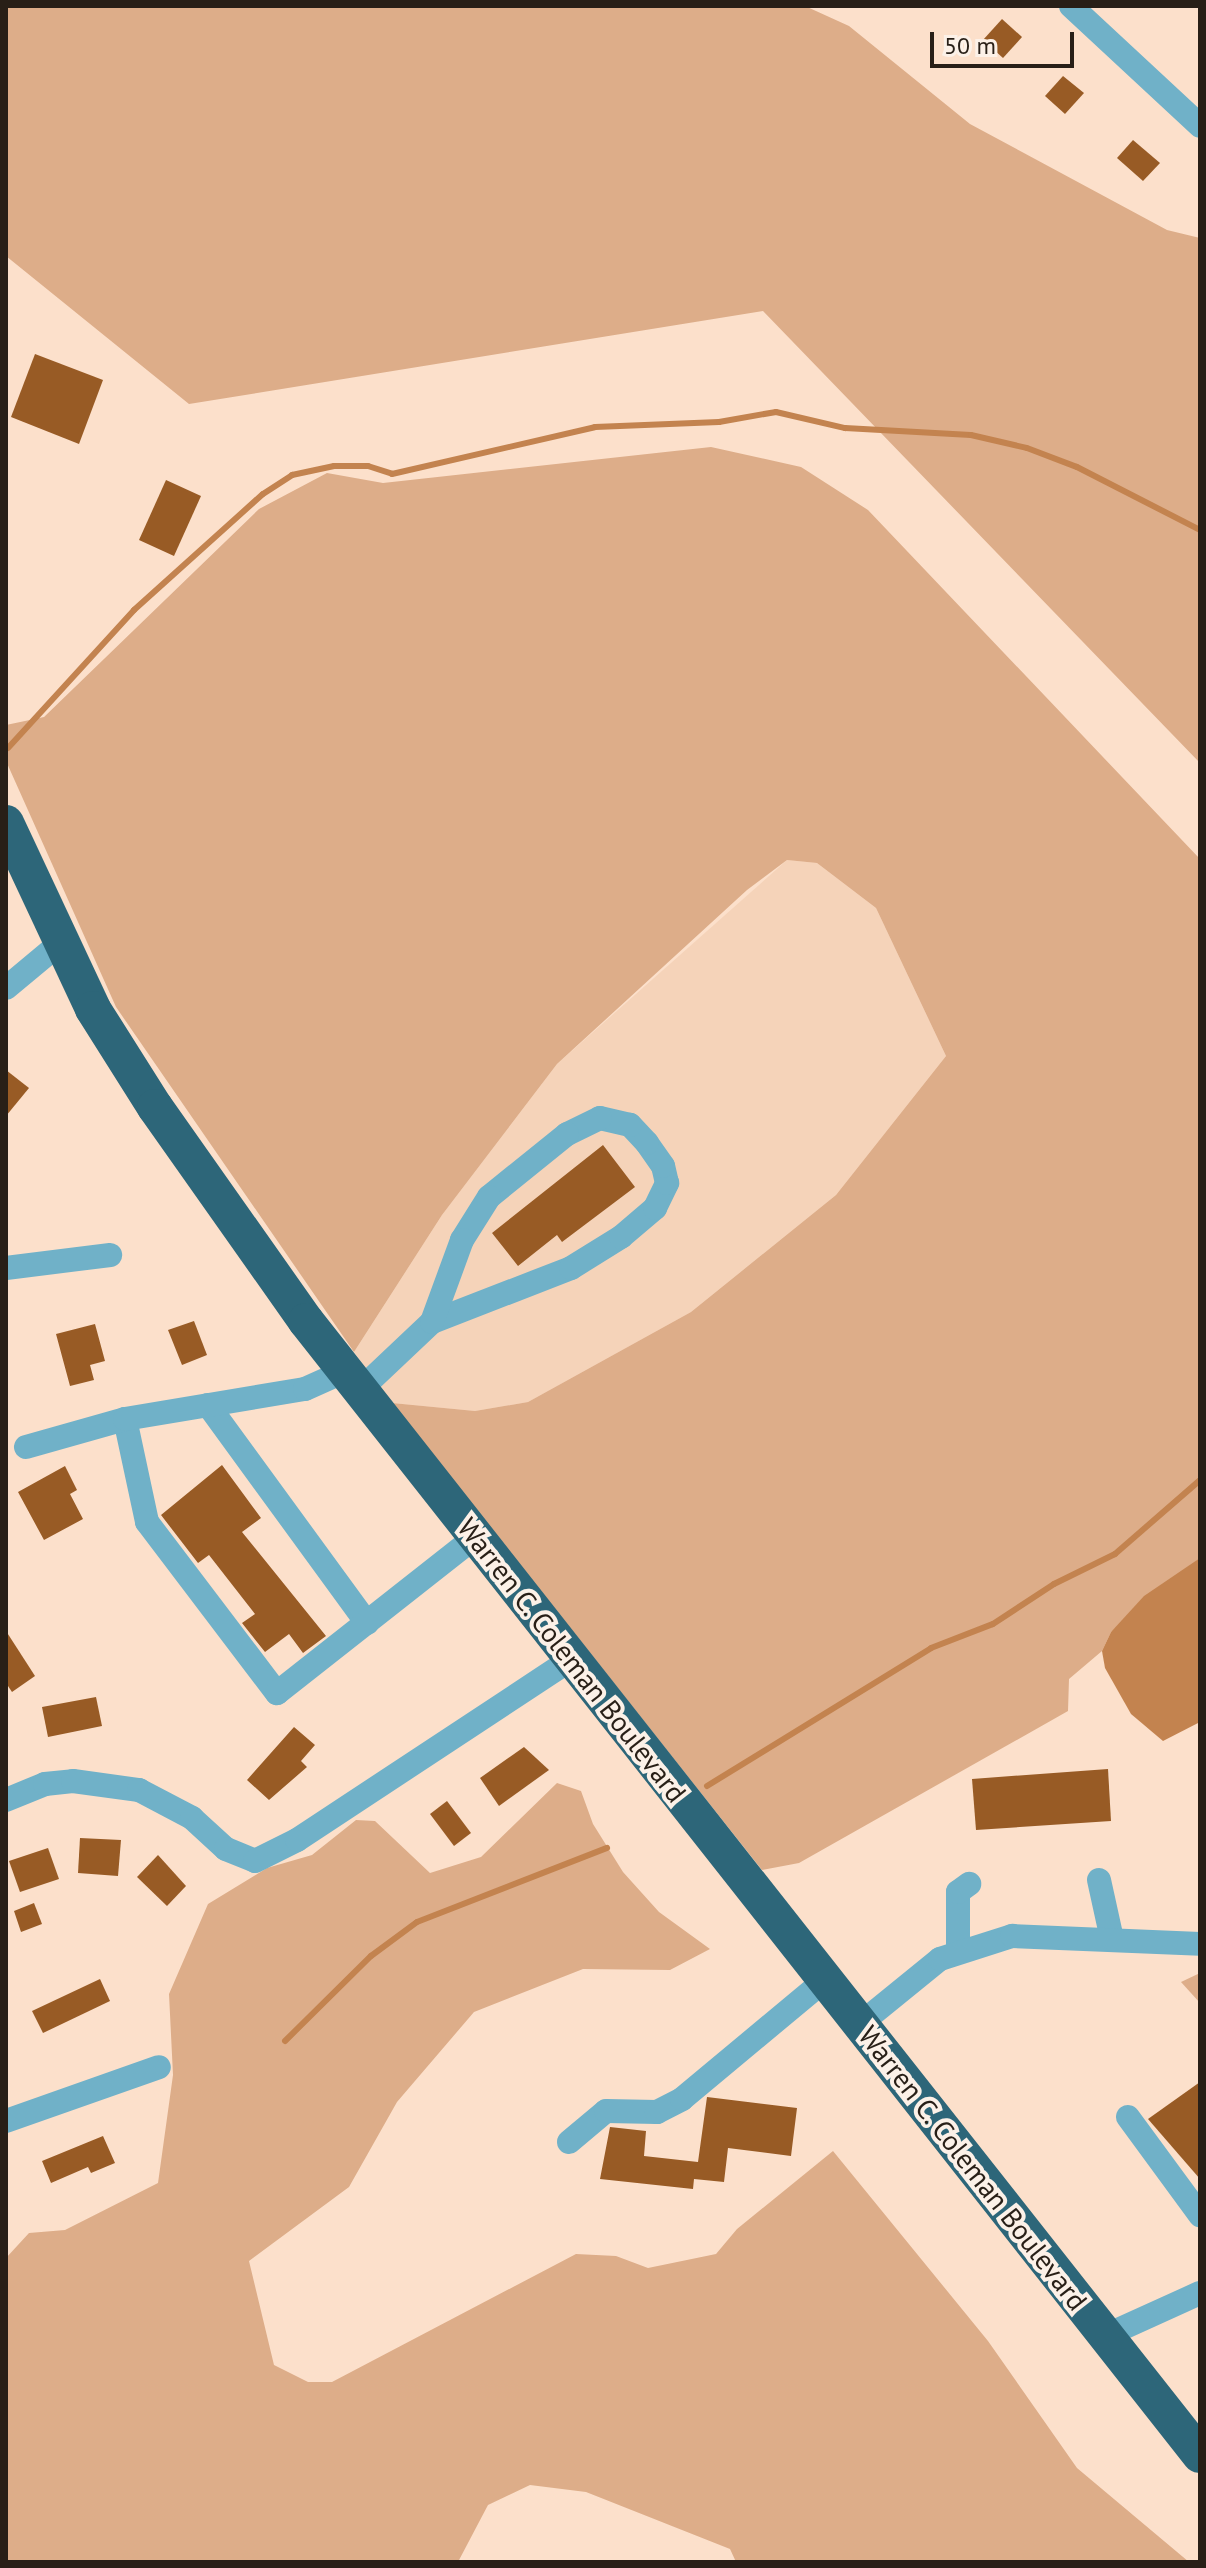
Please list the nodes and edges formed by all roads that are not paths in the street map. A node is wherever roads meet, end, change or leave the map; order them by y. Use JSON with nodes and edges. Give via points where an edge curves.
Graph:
{"nodes":[{"id":1,"x":1071,"y":6,"type":"edge"},
{"id":2,"x":1200,"y":126,"type":"edge"},
{"id":3,"x":6,"y":823,"type":"edge"},
{"id":4,"x":60,"y":943,"type":"junction"},
{"id":5,"x":6,"y":988,"type":"edge"},
{"id":6,"x":110,"y":1255,"type":"dead end"},
{"id":7,"x":6,"y":1268,"type":"edge"},
{"id":8,"x":432,"y":1322,"type":"junction"},
{"id":9,"x":352,"y":1380,"type":"junction"},
{"id":10,"x":208,"y":1405,"type":"junction"},
{"id":11,"x":125,"y":1419,"type":"junction"},
{"id":12,"x":26,"y":1447,"type":"dead end"},
{"id":13,"x":474,"y":1538,"type":"junction"},
{"id":14,"x":367,"y":1623,"type":"junction"},
{"id":15,"x":572,"y":1659,"type":"junction"},
{"id":16,"x":6,"y":1800,"type":"edge"},
{"id":17,"x":1099,"y":1880,"type":"dead end"},
{"id":18,"x":969,"y":1884,"type":"dead end"},
{"id":19,"x":1112,"y":1939,"type":"junction"},
{"id":20,"x":1200,"y":1944,"type":"edge"},
{"id":21,"x":958,"y":1951,"type":"junction"},
{"id":22,"x":825,"y":1980,"type":"junction"},
{"id":23,"x":860,"y":2024,"type":"junction"},
{"id":24,"x":159,"y":2067,"type":"dead end"},
{"id":25,"x":1128,"y":2117,"type":"dead end"},
{"id":26,"x":6,"y":2121,"type":"edge"},
{"id":27,"x":569,"y":2142,"type":"dead end"},
{"id":28,"x":1200,"y":2215,"type":"edge"},
{"id":29,"x":1200,"y":2293,"type":"edge"},
{"id":30,"x":1105,"y":2336,"type":"junction"},
{"id":31,"x":1200,"y":2455,"type":"edge"}],
"edges":[{"from":1,"to":2,"type":"street"},
{"from":3,"to":4,"type":"highway","name":"Warren C. Coleman Boulevard"},
{"from":4,"to":5,"type":"street"},
{"from":4,"to":9,"type":"highway","name":"Warren C. Coleman Boulevard","via":[[93,1009],[155,1107]]},
{"from":6,"to":7,"type":"street"},
{"from":8,"to":8,"type":"street","via":[[557,1274],[621,1237],[655,1208],[667,1183],[663,1166],[647,1143],[630,1125],[600,1118],[567,1134],[489,1197],[462,1240]]},
{"from":8,"to":9,"type":"street"},
{"from":9,"to":10,"type":"street"},
{"from":9,"to":13,"type":"highway","name":"Warren C. Coleman Boulevard"},
{"from":10,"to":11,"type":"street"},
{"from":10,"to":14,"type":"street"},
{"from":11,"to":12,"type":"street"},
{"from":11,"to":14,"type":"street","via":[[147,1522],[275,1692]]},
{"from":13,"to":14,"type":"street"},
{"from":13,"to":15,"type":"highway","name":"Warren C. Coleman Boulevard"},
{"from":15,"to":16,"type":"street","via":[[297,1840],[255,1861],[226,1849],[192,1818],[139,1790],[73,1781],[45,1784]]},
{"from":15,"to":22,"type":"highway","name":"Warren C. Coleman Boulevard"},
{"from":17,"to":19,"type":"street"},
{"from":18,"to":21,"type":"street","via":[[958,1892]]},
{"from":19,"to":20,"type":"street"},
{"from":19,"to":21,"type":"street","via":[[1012,1936]]},
{"from":21,"to":23,"type":"street","via":[[940,1959]]},
{"from":22,"to":23,"type":"highway","name":"Warren C. Coleman Boulevard"},
{"from":22,"to":27,"type":"street","via":[[682,2099],[657,2112],[606,2111]]},
{"from":23,"to":30,"type":"highway","name":"Warren C. Coleman Boulevard"},
{"from":24,"to":26,"type":"street"},
{"from":25,"to":28,"type":"street"},
{"from":29,"to":30,"type":"street"},
{"from":30,"to":31,"type":"highway","name":"Warren C. Coleman Boulevard"}]}
